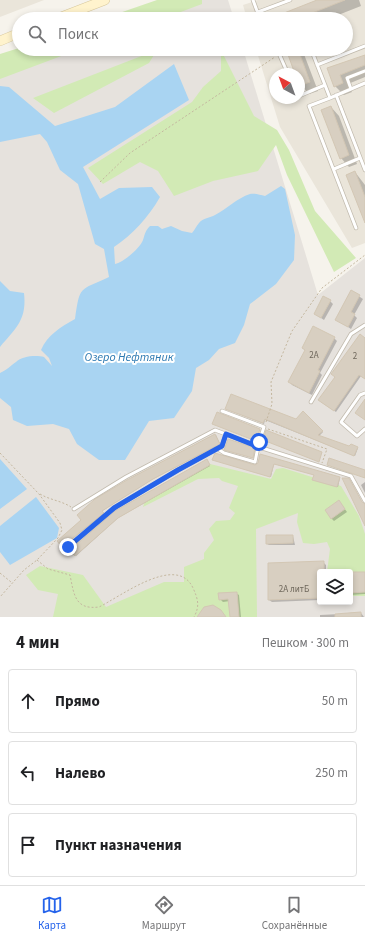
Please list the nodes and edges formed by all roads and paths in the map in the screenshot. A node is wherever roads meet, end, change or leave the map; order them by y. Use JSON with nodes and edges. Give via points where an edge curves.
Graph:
{"nodes":[{"id":1,"x":105,"y":0,"type":"edge"},
{"id":2,"x":253,"y":0,"type":"edge"},
{"id":3,"x":290,"y":0,"type":"edge"},
{"id":4,"x":74,"y":12,"type":"edge"},
{"id":5,"x":258,"y":12,"type":"joint"},
{"id":6,"x":12,"y":36,"type":"edge"},
{"id":7,"x":0,"y":40,"type":"edge"},
{"id":8,"x":365,"y":46,"type":"edge"},
{"id":9,"x":353,"y":50,"type":"edge"},
{"id":10,"x":276,"y":56,"type":"edge"},
{"id":11,"x":280,"y":56,"type":"edge"},
{"id":12,"x":314,"y":56,"type":"edge"},
{"id":13,"x":338,"y":56,"type":"edge"},
{"id":14,"x":317,"y":64,"type":"junction"},
{"id":15,"x":285,"y":68,"type":"edge"},
{"id":16,"x":365,"y":71,"type":"edge"},
{"id":17,"x":365,"y":83,"type":"edge"},
{"id":18,"x":324,"y":85,"type":"junction"},
{"id":19,"x":351,"y":89,"type":"junction"},
{"id":20,"x":305,"y":93,"type":"edge"},
{"id":21,"x":336,"y":95,"type":"junction"},
{"id":22,"x":330,"y":98,"type":"junction"},
{"id":23,"x":360,"y":158,"type":"junction"},
{"id":24,"x":334,"y":169,"type":"junction"},
{"id":25,"x":365,"y":170,"type":"edge"},
{"id":26,"x":100,"y":182,"type":"dead end"},
{"id":27,"x":356,"y":228,"type":"dead end"},
{"id":28,"x":365,"y":255,"type":"edge"},
{"id":29,"x":365,"y":325,"type":"edge"},
{"id":30,"x":365,"y":393,"type":"edge"},
{"id":31,"x":311,"y":402,"type":"dead end"},
{"id":32,"x":222,"y":411,"type":"dead end"},
{"id":33,"x":264,"y":427,"type":"junction"},
{"id":34,"x":365,"y":429,"type":"edge"},
{"id":35,"x":226,"y":434,"type":"junction"},
{"id":36,"x":259,"y":447,"type":"junction"},
{"id":37,"x":218,"y":449,"type":"junction"},
{"id":38,"x":0,"y":453,"type":"edge"},
{"id":39,"x":321,"y":466,"type":"junction"},
{"id":40,"x":39,"y":494,"type":"junction"},
{"id":41,"x":365,"y":501,"type":"edge"},
{"id":42,"x":74,"y":509,"type":"joint"},
{"id":43,"x":68,"y":547,"type":"dead end"},
{"id":44,"x":37,"y":560,"type":"junction"},
{"id":45,"x":0,"y":572,"type":"edge"},
{"id":46,"x":12,"y":583,"type":"junction"},
{"id":47,"x":0,"y":597,"type":"edge"},
{"id":48,"x":194,"y":617,"type":"edge"}],
"edges":[{"from":1,"to":4,"type":"main road"},
{"from":2,"to":5,"type":"lane"},
{"from":3,"to":5,"type":"lane"},
{"from":6,"to":7,"type":"main road"},
{"from":8,"to":9,"type":"lane"},
{"from":10,"to":26,"type":"path","via":[[130,153]]},
{"from":11,"to":15,"type":"lane"},
{"from":12,"to":14,"type":"lane"},
{"from":13,"to":14,"type":"lane"},
{"from":14,"to":18,"type":"lane"},
{"from":16,"to":19,"type":"lane","via":[[347,78]]},
{"from":17,"to":19,"type":"lane"},
{"from":18,"to":20,"type":"lane"},
{"from":18,"to":22,"type":"lane"},
{"from":19,"to":21,"type":"lane"},
{"from":21,"to":22,"type":"lane"},
{"from":21,"to":23,"type":"lane"},
{"from":22,"to":24,"type":"lane","via":[[309,106]]},
{"from":23,"to":24,"type":"lane"},
{"from":23,"to":25,"type":"lane"},
{"from":24,"to":27,"type":"lane"},
{"from":28,"to":33,"type":"path","via":[[322,288],[292,332],[271,382],[272,404]]},
{"from":29,"to":31,"type":"lane","via":[[351,334]]},
{"from":30,"to":34,"type":"lane","via":[[360,395],[341,422],[357,436]]},
{"from":32,"to":33,"type":"lane"},
{"from":33,"to":36,"type":"lane"},
{"from":33,"to":39,"type":"path","via":[[326,449]]},
{"from":35,"to":36,"type":"lane"},
{"from":35,"to":37,"type":"lane","via":[[222,446]]},
{"from":35,"to":42,"type":"lane","via":[[215,430],[126,477]]},
{"from":36,"to":37,"type":"lane","via":[[255,462]]},
{"from":36,"to":39,"type":"lane"},
{"from":37,"to":43,"type":"lane","via":[[114,508]]},
{"from":38,"to":40,"type":"path"},
{"from":39,"to":41,"type":"lane","via":[[351,476]]},
{"from":40,"to":42,"type":"path","via":[[54,501],[64,502]]},
{"from":40,"to":44,"type":"path","via":[[60,523],[62,530],[58,538]]},
{"from":44,"to":46,"type":"path"},
{"from":44,"to":48,"type":"path","via":[[48,569],[70,575],[74,597],[89,608],[100,607],[154,577],[170,573],[192,585],[198,608]]},
{"from":45,"to":46,"type":"path"},
{"from":46,"to":47,"type":"path"}]}
